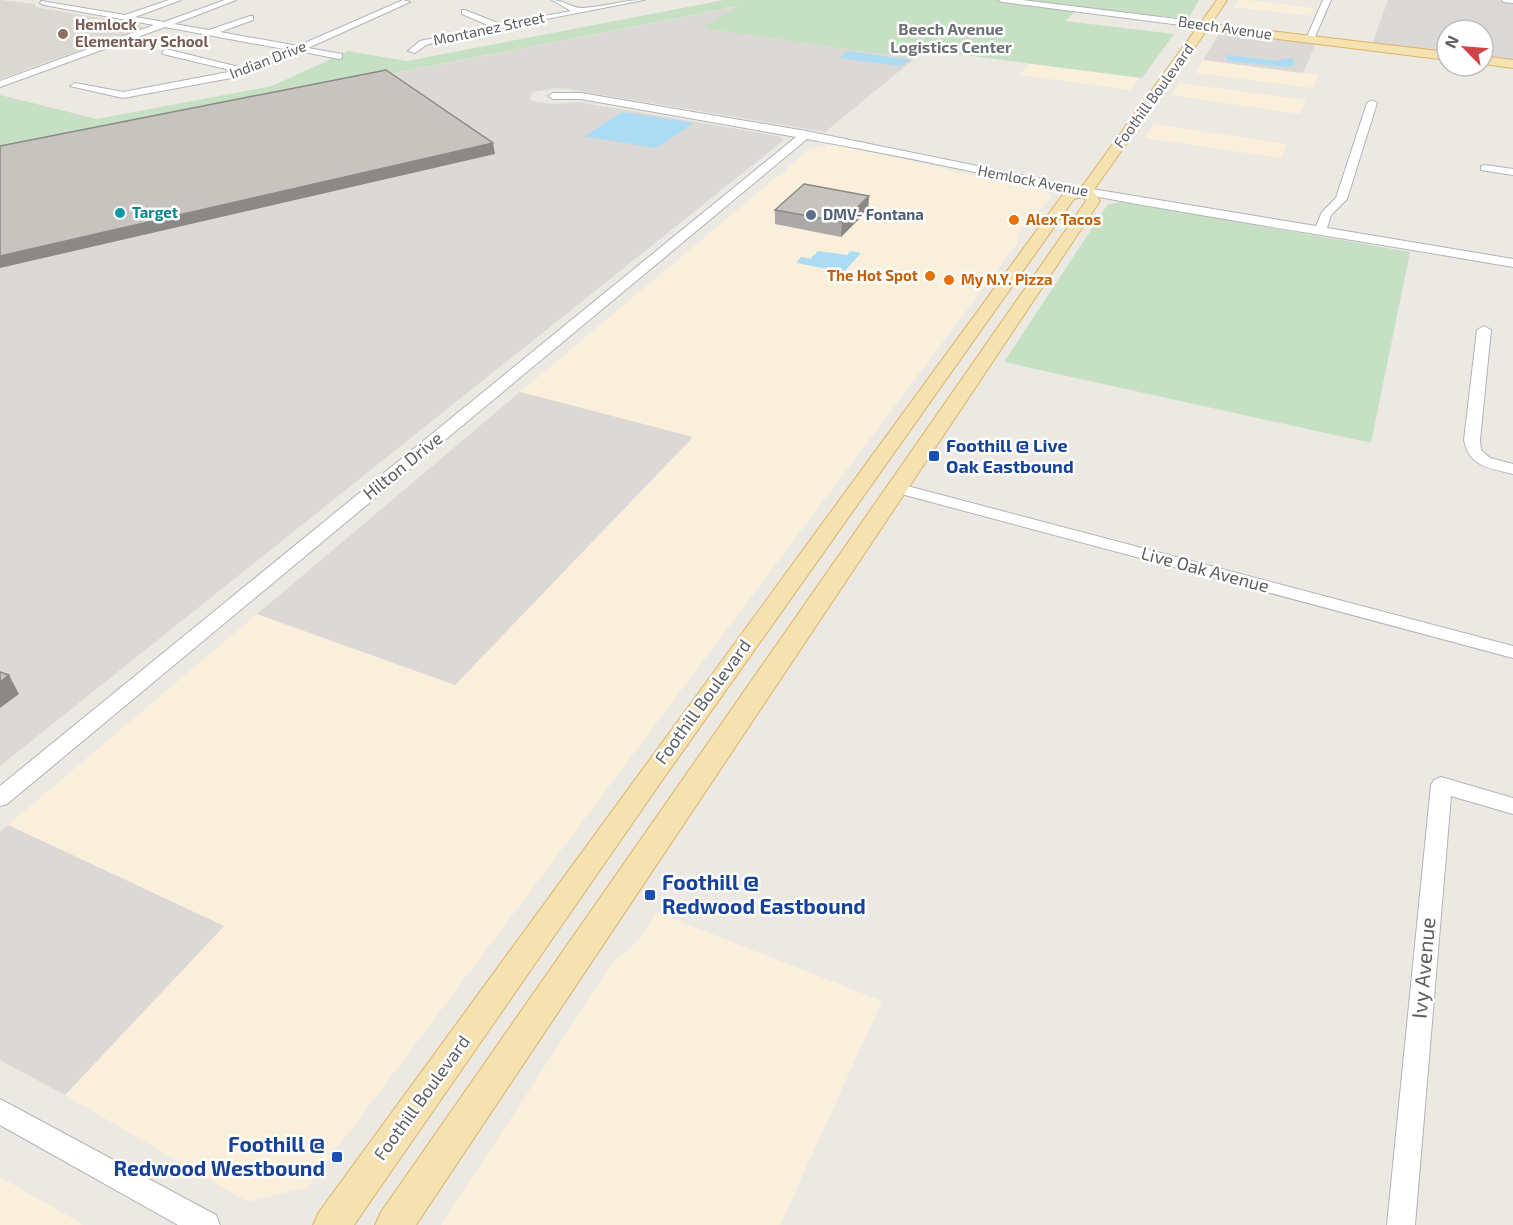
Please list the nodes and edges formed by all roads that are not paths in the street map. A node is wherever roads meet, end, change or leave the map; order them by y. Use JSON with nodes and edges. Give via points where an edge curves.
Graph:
{"nodes":[{"id":1,"x":177,"y":0,"type":"edge"},
{"id":2,"x":232,"y":0,"type":"edge"},
{"id":3,"x":389,"y":0,"type":"edge"},
{"id":4,"x":556,"y":0,"type":"edge"},
{"id":5,"x":640,"y":0,"type":"edge"},
{"id":6,"x":1002,"y":0,"type":"edge"},
{"id":7,"x":1222,"y":0,"type":"edge"},
{"id":8,"x":1327,"y":0,"type":"edge"},
{"id":9,"x":1506,"y":0,"type":"edge"},
{"id":10,"x":1513,"y":1,"type":"edge"},
{"id":11,"x":47,"y":2,"type":"edge"},
{"id":12,"x":578,"y":11,"type":"junction"},
{"id":13,"x":465,"y":12,"type":"dead end"},
{"id":14,"x":125,"y":18,"type":"junction"},
{"id":15,"x":250,"y":18,"type":"dead end"},
{"id":16,"x":164,"y":25,"type":"junction"},
{"id":17,"x":498,"y":26,"type":"junction"},
{"id":18,"x":1204,"y":26,"type":"junction"},
{"id":19,"x":208,"y":34,"type":"junction"},
{"id":20,"x":1310,"y":39,"type":"junction"},
{"id":21,"x":298,"y":49,"type":"junction"},
{"id":22,"x":412,"y":51,"type":"dead end"},
{"id":23,"x":166,"y":52,"type":"dead end"},
{"id":24,"x":1435,"y":55,"type":"edge"},
{"id":25,"x":339,"y":56,"type":"dead end"},
{"id":26,"x":1495,"y":62,"type":"edge"},
{"id":27,"x":1513,"y":64,"type":"edge"},
{"id":28,"x":244,"y":72,"type":"junction"},
{"id":29,"x":0,"y":84,"type":"edge"},
{"id":30,"x":75,"y":86,"type":"dead end"},
{"id":31,"x":553,"y":96,"type":"dead end"},
{"id":32,"x":1372,"y":103,"type":"dead end"},
{"id":33,"x":806,"y":134,"type":"junction"},
{"id":34,"x":1485,"y":168,"type":"dead end"},
{"id":35,"x":1513,"y":172,"type":"edge"},
{"id":36,"x":1086,"y":191,"type":"junction"},
{"id":37,"x":1320,"y":231,"type":"junction"},
{"id":38,"x":1513,"y":263,"type":"edge"},
{"id":39,"x":1484,"y":330,"type":"dead end"},
{"id":40,"x":1513,"y":469,"type":"edge"},
{"id":41,"x":896,"y":488,"type":"junction"},
{"id":42,"x":1513,"y":652,"type":"edge"},
{"id":43,"x":0,"y":798,"type":"edge"},
{"id":44,"x":1513,"y":806,"type":"edge"},
{"id":45,"x":0,"y":1111,"type":"edge"},
{"id":46,"x":206,"y":1225,"type":"edge"},
{"id":47,"x":332,"y":1225,"type":"edge"},
{"id":48,"x":394,"y":1225,"type":"edge"},
{"id":49,"x":1401,"y":1225,"type":"edge"}],
"edges":[{"from":1,"to":14,"type":"street"},
{"from":2,"to":16,"type":"street"},
{"from":3,"to":21,"type":"street","name":"Indian Drive","via":[[406,2]]},
{"from":4,"to":12,"type":"street"},
{"from":5,"to":12,"type":"street","name":"Montanez Street"},
{"from":6,"to":18,"type":"street","name":"Beech Avenue"},
{"from":7,"to":18,"type":"main road","name":"Foothill Boulevard"},
{"from":8,"to":20,"type":"street"},
{"from":9,"to":10,"type":"street"},
{"from":11,"to":14,"type":"street"},
{"from":12,"to":17,"type":"street","name":"Montanez Street"},
{"from":13,"to":17,"type":"street"},
{"from":14,"to":16,"type":"street"},
{"from":15,"to":19,"type":"street"},
{"from":16,"to":19,"type":"street"},
{"from":16,"to":29,"type":"street"},
{"from":17,"to":22,"type":"street","name":"Montanez Street","via":[[443,37]]},
{"from":18,"to":20,"type":"main road","name":"Beech Avenue"},
{"from":18,"to":36,"type":"main road","name":"Foothill Boulevard"},
{"from":19,"to":21,"type":"street"},
{"from":20,"to":24,"type":"main road","name":"Beech Avenue"},
{"from":21,"to":25,"type":"street"},
{"from":21,"to":28,"type":"street","name":"Indian Drive"},
{"from":23,"to":28,"type":"street"},
{"from":26,"to":27,"type":"main road"},
{"from":28,"to":30,"type":"street","name":"Indian Drive","via":[[123,95]]},
{"from":31,"to":33,"type":"street","name":"Hemlock Avenue","via":[[581,96]]},
{"from":32,"to":37,"type":"street","via":[[1341,200],[1326,214]]},
{"from":33,"to":36,"type":"street","name":"Hemlock Avenue"},
{"from":33,"to":43,"type":"street","name":"Hilton Drive"},
{"from":34,"to":35,"type":"street"},
{"from":36,"to":37,"type":"street","name":"Hemlock Avenue"},
{"from":36,"to":41,"type":"main road","name":"Foothill Boulevard","via":[[1093,201]]},
{"from":36,"to":47,"type":"main road","name":"Foothill Boulevard","via":[[1069,196]]},
{"from":37,"to":38,"type":"street","name":"Hemlock Avenue"},
{"from":39,"to":40,"type":"street","via":[[1474,452],[1485,461]]},
{"from":41,"to":42,"type":"street","name":"Live Oak Avenue"},
{"from":41,"to":48,"type":"main road","name":"Foothill Boulevard"},
{"from":44,"to":49,"type":"street","name":"Ivy Avenue","via":[[1441,785]]},
{"from":45,"to":46,"type":"street"}]}
